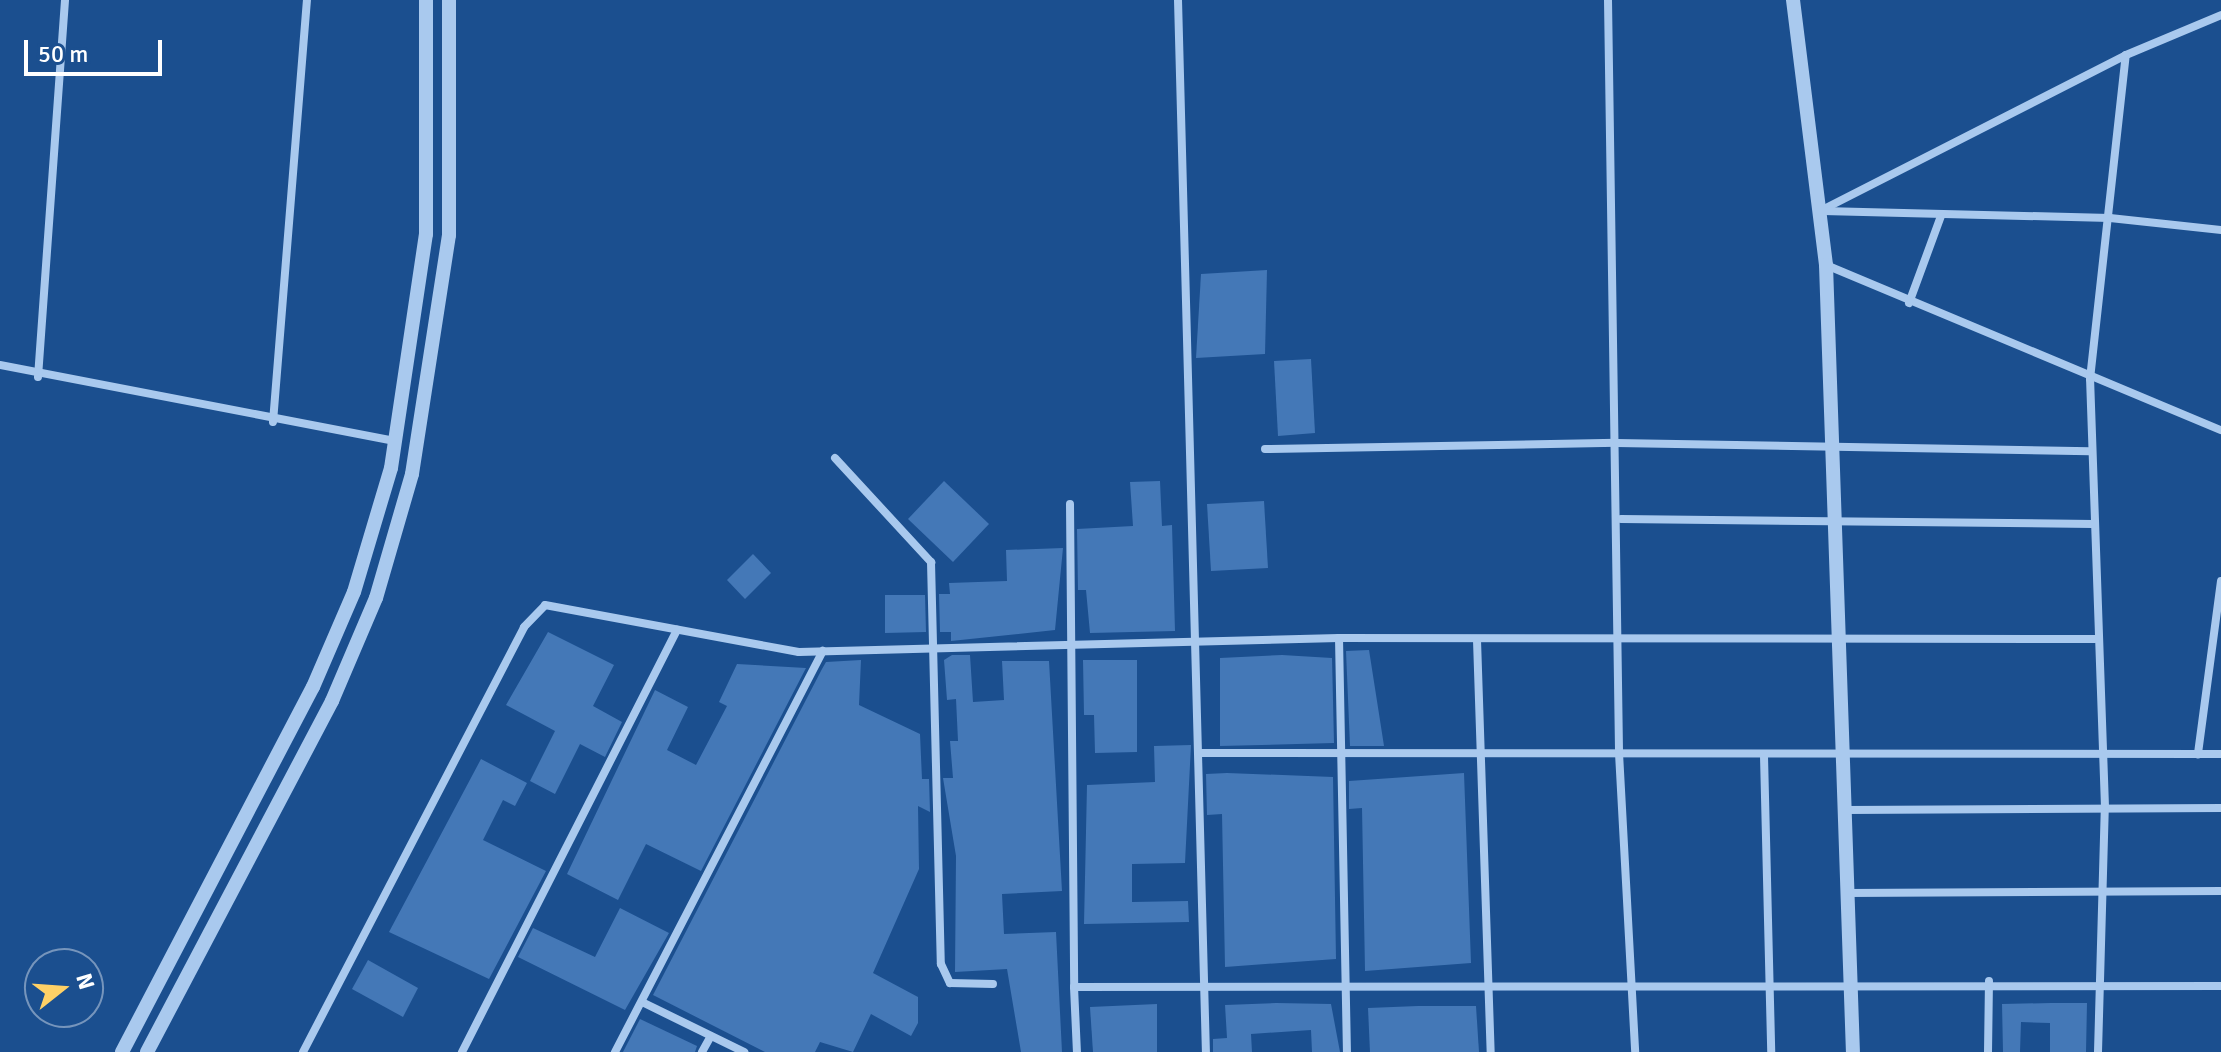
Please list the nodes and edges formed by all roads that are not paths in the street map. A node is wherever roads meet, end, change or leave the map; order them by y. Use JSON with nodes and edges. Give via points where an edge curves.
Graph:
{"nodes":[{"id":1,"x":65,"y":0,"type":"edge"},
{"id":2,"x":307,"y":0,"type":"edge"},
{"id":3,"x":426,"y":0,"type":"edge"},
{"id":4,"x":449,"y":0,"type":"edge"},
{"id":5,"x":1178,"y":0,"type":"edge"},
{"id":6,"x":1608,"y":0,"type":"edge"},
{"id":7,"x":1793,"y":0,"type":"edge"},
{"id":8,"x":2221,"y":15,"type":"edge"},
{"id":9,"x":2126,"y":55,"type":"junction"},
{"id":10,"x":1820,"y":211,"type":"junction"},
{"id":11,"x":1941,"y":216,"type":"junction"},
{"id":12,"x":2110,"y":218,"type":"junction"},
{"id":13,"x":2221,"y":230,"type":"edge"},
{"id":14,"x":1826,"y":265,"type":"junction"},
{"id":15,"x":1909,"y":303,"type":"junction"},
{"id":16,"x":0,"y":365,"type":"edge"},
{"id":17,"x":38,"y":377,"type":"junction"},
{"id":18,"x":2090,"y":379,"type":"junction"},
{"id":19,"x":273,"y":422,"type":"junction"},
{"id":20,"x":2221,"y":430,"type":"edge"},
{"id":21,"x":395,"y":441,"type":"junction"},
{"id":22,"x":1617,"y":443,"type":"junction"},
{"id":23,"x":1833,"y":444,"type":"junction"},
{"id":24,"x":1265,"y":449,"type":"dead end"},
{"id":25,"x":2090,"y":451,"type":"junction"},
{"id":26,"x":835,"y":458,"type":"dead end"},
{"id":27,"x":1070,"y":504,"type":"dead end"},
{"id":28,"x":1621,"y":519,"type":"junction"},
{"id":29,"x":1835,"y":522,"type":"junction"},
{"id":30,"x":2093,"y":524,"type":"junction"},
{"id":31,"x":2221,"y":581,"type":"edge"},
{"id":32,"x":677,"y":630,"type":"junction"},
{"id":33,"x":1339,"y":638,"type":"junction"},
{"id":34,"x":1620,"y":638,"type":"junction"},
{"id":35,"x":1839,"y":639,"type":"junction"},
{"id":36,"x":2095,"y":639,"type":"junction"},
{"id":37,"x":1196,"y":640,"type":"junction"},
{"id":38,"x":1477,"y":640,"type":"junction"},
{"id":39,"x":1069,"y":646,"type":"junction"},
{"id":40,"x":937,"y":648,"type":"junction"},
{"id":41,"x":823,"y":651,"type":"junction"},
{"id":42,"x":2101,"y":751,"type":"junction"},
{"id":43,"x":1481,"y":752,"type":"junction"},
{"id":44,"x":1199,"y":753,"type":"junction"},
{"id":45,"x":1619,"y":753,"type":"junction"},
{"id":46,"x":1843,"y":754,"type":"junction"},
{"id":47,"x":2198,"y":754,"type":"junction"},
{"id":48,"x":2221,"y":754,"type":"edge"},
{"id":49,"x":1341,"y":756,"type":"junction"},
{"id":50,"x":1764,"y":756,"type":"junction"},
{"id":51,"x":2105,"y":807,"type":"junction"},
{"id":52,"x":2221,"y":808,"type":"edge"},
{"id":53,"x":1845,"y":810,"type":"junction"},
{"id":54,"x":2101,"y":890,"type":"junction"},
{"id":55,"x":2221,"y":891,"type":"edge"},
{"id":56,"x":1847,"y":893,"type":"junction"},
{"id":57,"x":1989,"y":981,"type":"junction"},
{"id":58,"x":2098,"y":983,"type":"junction"},
{"id":59,"x":993,"y":984,"type":"dead end"},
{"id":60,"x":1346,"y":986,"type":"junction"},
{"id":61,"x":1488,"y":986,"type":"junction"},
{"id":62,"x":1633,"y":986,"type":"junction"},
{"id":63,"x":1769,"y":986,"type":"junction"},
{"id":64,"x":1851,"y":986,"type":"junction"},
{"id":65,"x":2221,"y":986,"type":"edge"},
{"id":66,"x":1074,"y":987,"type":"junction"},
{"id":67,"x":1206,"y":987,"type":"junction"},
{"id":68,"x":642,"y":1002,"type":"junction"},
{"id":69,"x":711,"y":1036,"type":"junction"},
{"id":70,"x":122,"y":1052,"type":"edge"},
{"id":71,"x":147,"y":1052,"type":"edge"},
{"id":72,"x":303,"y":1052,"type":"edge"},
{"id":73,"x":462,"y":1052,"type":"edge"},
{"id":74,"x":615,"y":1052,"type":"edge"},
{"id":75,"x":702,"y":1052,"type":"edge"},
{"id":76,"x":744,"y":1052,"type":"edge"},
{"id":77,"x":1077,"y":1052,"type":"edge"},
{"id":78,"x":1206,"y":1052,"type":"edge"},
{"id":79,"x":1347,"y":1052,"type":"edge"},
{"id":80,"x":1491,"y":1052,"type":"edge"},
{"id":81,"x":1635,"y":1052,"type":"edge"},
{"id":82,"x":1771,"y":1052,"type":"edge"},
{"id":83,"x":1853,"y":1052,"type":"edge"},
{"id":84,"x":1988,"y":1052,"type":"edge"},
{"id":85,"x":2098,"y":1052,"type":"edge"}],
"edges":[{"from":1,"to":17,"type":"street"},
{"from":2,"to":19,"type":"street"},
{"from":3,"to":21,"type":"street","via":[[426,234]]},
{"from":4,"to":71,"type":"street","via":[[449,235],[412,474],[376,598],[332,701]]},
{"from":5,"to":37,"type":"street"},
{"from":6,"to":22,"type":"street"},
{"from":7,"to":10,"type":"street"},
{"from":8,"to":9,"type":"street"},
{"from":9,"to":10,"type":"street"},
{"from":9,"to":12,"type":"street"},
{"from":10,"to":11,"type":"street"},
{"from":10,"to":14,"type":"street"},
{"from":11,"to":12,"type":"street"},
{"from":11,"to":15,"type":"street"},
{"from":12,"to":13,"type":"street"},
{"from":12,"to":18,"type":"street"},
{"from":14,"to":15,"type":"street"},
{"from":14,"to":23,"type":"street"},
{"from":15,"to":18,"type":"street"},
{"from":16,"to":17,"type":"street"},
{"from":17,"to":19,"type":"street"},
{"from":18,"to":20,"type":"street"},
{"from":18,"to":25,"type":"street"},
{"from":19,"to":21,"type":"street"},
{"from":21,"to":70,"type":"street","via":[[354,592],[313,687]]},
{"from":22,"to":23,"type":"street"},
{"from":22,"to":24,"type":"street"},
{"from":22,"to":28,"type":"street"},
{"from":23,"to":25,"type":"street"},
{"from":23,"to":29,"type":"street"},
{"from":25,"to":30,"type":"street"},
{"from":26,"to":40,"type":"street","via":[[931,562]]},
{"from":27,"to":39,"type":"street"},
{"from":28,"to":29,"type":"street"},
{"from":28,"to":34,"type":"street"},
{"from":29,"to":30,"type":"street"},
{"from":29,"to":35,"type":"street"},
{"from":30,"to":36,"type":"street"},
{"from":31,"to":47,"type":"street"},
{"from":32,"to":41,"type":"street"},
{"from":32,"to":72,"type":"street","via":[[545,605],[524,627]]},
{"from":32,"to":73,"type":"street"},
{"from":33,"to":37,"type":"street"},
{"from":33,"to":38,"type":"street"},
{"from":33,"to":49,"type":"street"},
{"from":34,"to":35,"type":"street"},
{"from":34,"to":38,"type":"street"},
{"from":34,"to":45,"type":"street"},
{"from":35,"to":36,"type":"street"},
{"from":35,"to":46,"type":"street"},
{"from":36,"to":42,"type":"street"},
{"from":37,"to":39,"type":"street"},
{"from":37,"to":44,"type":"street"},
{"from":38,"to":43,"type":"street"},
{"from":39,"to":40,"type":"street"},
{"from":39,"to":66,"type":"street"},
{"from":40,"to":41,"type":"street"},
{"from":40,"to":59,"type":"street","via":[[941,964],[950,983]]},
{"from":41,"to":68,"type":"street"},
{"from":42,"to":46,"type":"street"},
{"from":42,"to":47,"type":"street"},
{"from":42,"to":51,"type":"street"},
{"from":43,"to":45,"type":"street"},
{"from":43,"to":49,"type":"street"},
{"from":43,"to":61,"type":"street"},
{"from":44,"to":49,"type":"street"},
{"from":44,"to":67,"type":"street"},
{"from":45,"to":50,"type":"street"},
{"from":45,"to":62,"type":"street"},
{"from":46,"to":50,"type":"street"},
{"from":46,"to":53,"type":"street"},
{"from":47,"to":48,"type":"street"},
{"from":49,"to":60,"type":"street"},
{"from":50,"to":63,"type":"street"},
{"from":51,"to":52,"type":"street"},
{"from":51,"to":53,"type":"street"},
{"from":51,"to":54,"type":"street"},
{"from":53,"to":56,"type":"street"},
{"from":54,"to":55,"type":"street"},
{"from":54,"to":56,"type":"street"},
{"from":54,"to":58,"type":"street"},
{"from":56,"to":64,"type":"street"},
{"from":57,"to":58,"type":"street"},
{"from":57,"to":64,"type":"street"},
{"from":57,"to":84,"type":"street"},
{"from":58,"to":65,"type":"street"},
{"from":58,"to":85,"type":"street"},
{"from":60,"to":61,"type":"street"},
{"from":60,"to":67,"type":"street"},
{"from":60,"to":79,"type":"street"},
{"from":61,"to":62,"type":"street"},
{"from":61,"to":80,"type":"street"},
{"from":62,"to":63,"type":"street"},
{"from":62,"to":81,"type":"street"},
{"from":63,"to":64,"type":"street"},
{"from":63,"to":82,"type":"street"},
{"from":64,"to":83,"type":"street"},
{"from":66,"to":67,"type":"street"},
{"from":66,"to":77,"type":"street"},
{"from":67,"to":78,"type":"street"},
{"from":68,"to":69,"type":"street"},
{"from":68,"to":74,"type":"street"},
{"from":69,"to":75,"type":"street"},
{"from":69,"to":76,"type":"street"}]}
